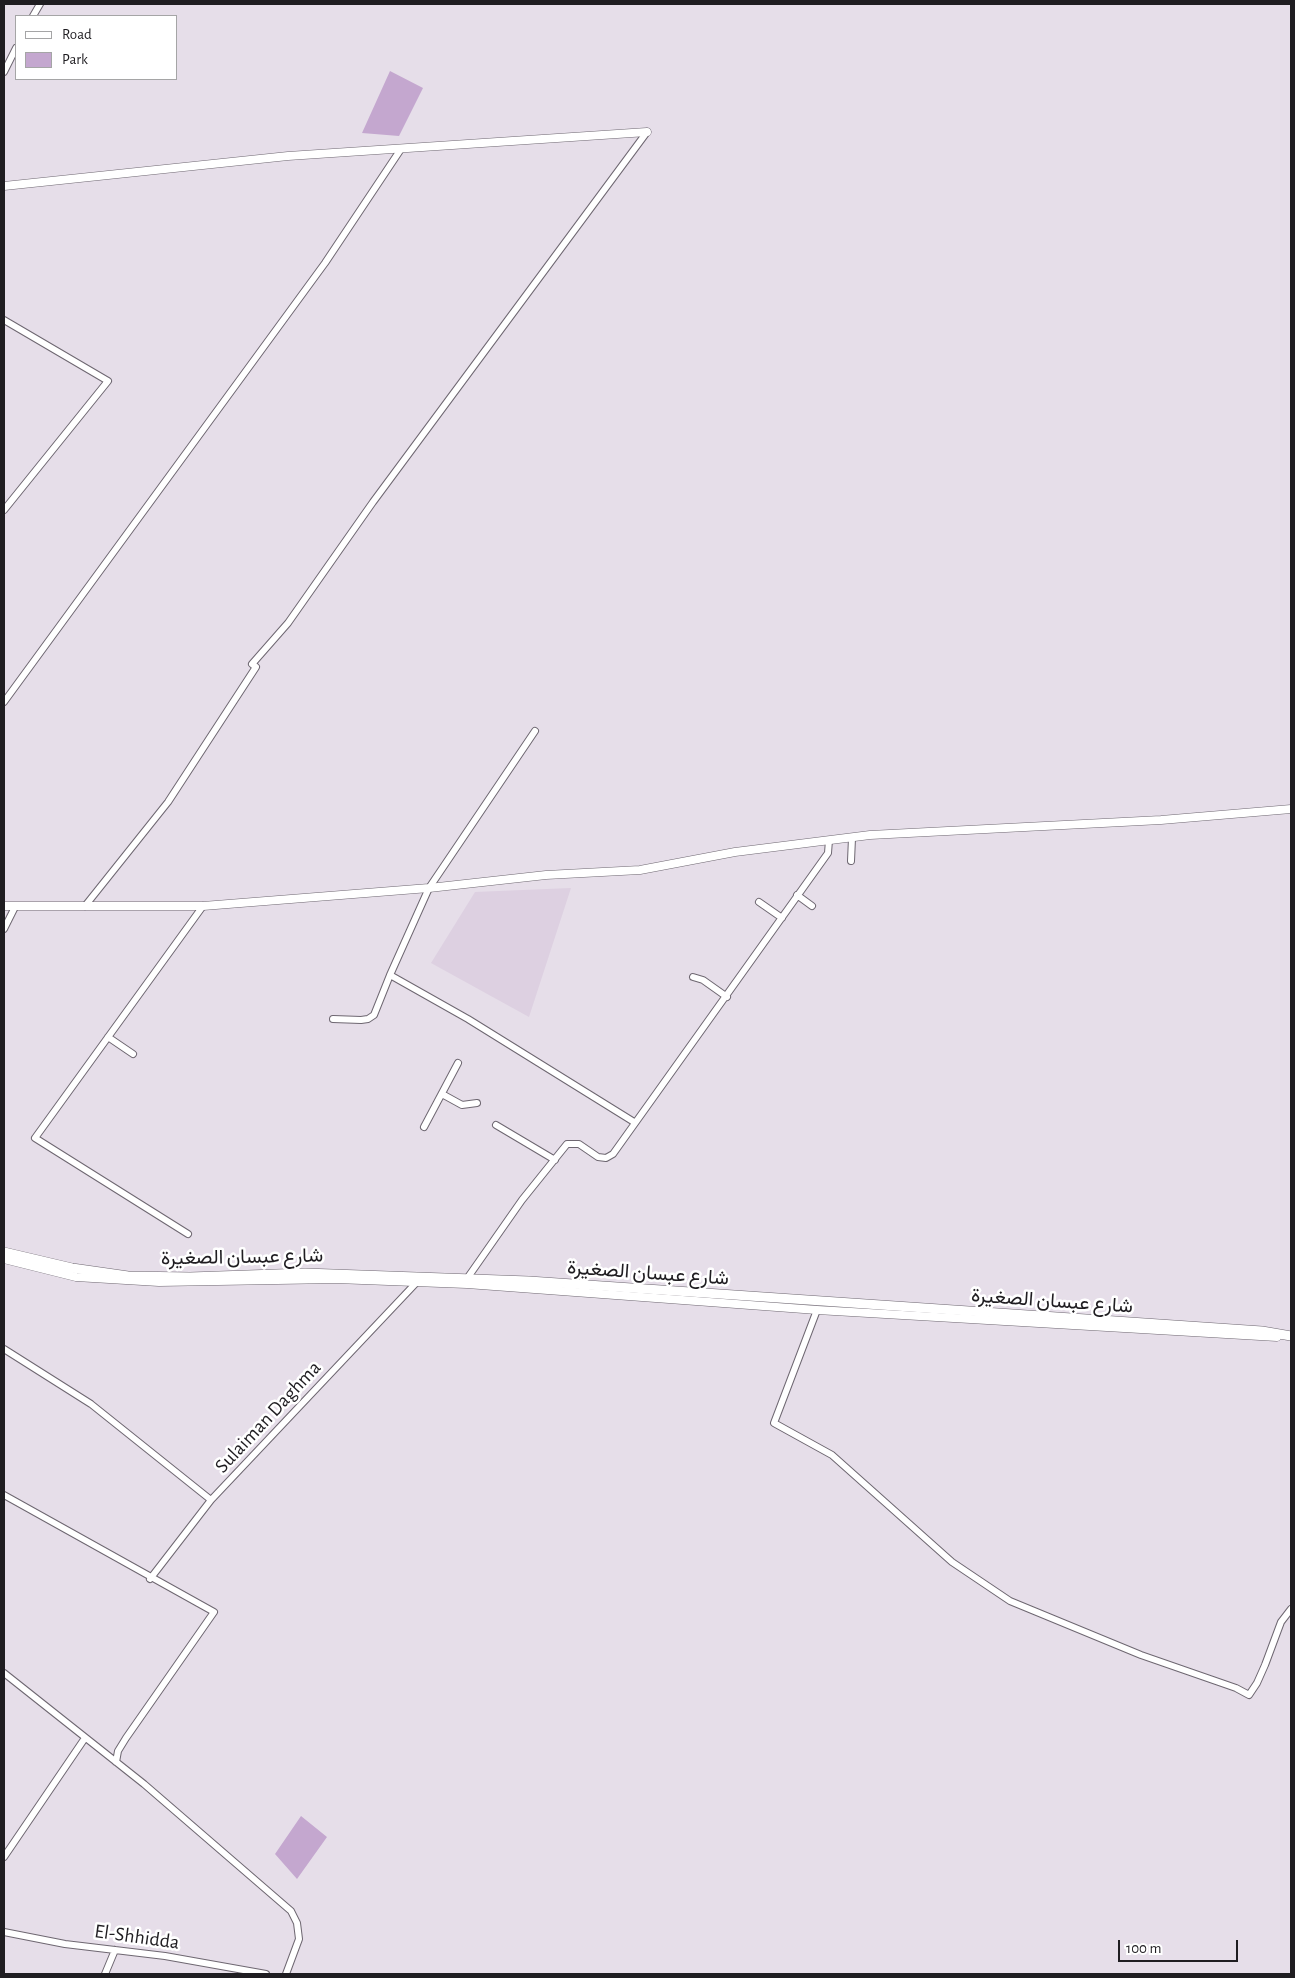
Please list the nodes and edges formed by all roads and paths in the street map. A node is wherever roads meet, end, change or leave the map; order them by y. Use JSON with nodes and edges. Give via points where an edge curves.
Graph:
{"nodes":[{"id":1,"x":40,"y":4,"type":"edge"},
{"id":2,"x":34,"y":15,"type":"edge"},
{"id":3,"x":15,"y":50,"type":"edge"},
{"id":4,"x":4,"y":72,"type":"edge"},
{"id":5,"x":647,"y":132,"type":"joint"},
{"id":6,"x":401,"y":149,"type":"junction"},
{"id":7,"x":4,"y":186,"type":"edge"},
{"id":8,"x":4,"y":320,"type":"edge"},
{"id":9,"x":4,"y":510,"type":"edge"},
{"id":10,"x":4,"y":702,"type":"edge"},
{"id":11,"x":535,"y":731,"type":"dead end"},
{"id":12,"x":1291,"y":808,"type":"edge"},
{"id":13,"x":852,"y":838,"type":"junction"},
{"id":14,"x":830,"y":840,"type":"junction"},
{"id":15,"x":851,"y":861,"type":"dead end"},
{"id":16,"x":429,"y":888,"type":"junction"},
{"id":17,"x":797,"y":895,"type":"junction"},
{"id":18,"x":759,"y":902,"type":"dead end"},
{"id":19,"x":4,"y":906,"type":"edge"},
{"id":20,"x":85,"y":906,"type":"junction"},
{"id":21,"x":203,"y":906,"type":"junction"},
{"id":22,"x":812,"y":906,"type":"dead end"},
{"id":23,"x":15,"y":907,"type":"junction"},
{"id":24,"x":782,"y":918,"type":"junction"},
{"id":25,"x":4,"y":929,"type":"edge"},
{"id":26,"x":390,"y":975,"type":"junction"},
{"id":27,"x":693,"y":977,"type":"dead end"},
{"id":28,"x":727,"y":997,"type":"junction"},
{"id":29,"x":333,"y":1019,"type":"dead end"},
{"id":30,"x":108,"y":1037,"type":"junction"},
{"id":31,"x":133,"y":1054,"type":"dead end"},
{"id":32,"x":458,"y":1063,"type":"dead end"},
{"id":33,"x":442,"y":1094,"type":"junction"},
{"id":34,"x":477,"y":1103,"type":"dead end"},
{"id":35,"x":634,"y":1122,"type":"junction"},
{"id":36,"x":496,"y":1125,"type":"dead end"},
{"id":37,"x":424,"y":1127,"type":"dead end"},
{"id":38,"x":555,"y":1160,"type":"junction"},
{"id":39,"x":188,"y":1234,"type":"dead end"},
{"id":40,"x":4,"y":1252,"type":"edge"},
{"id":41,"x":4,"y":1259,"type":"edge"},
{"id":42,"x":464,"y":1282,"type":"junction"},
{"id":43,"x":416,"y":1283,"type":"junction"},
{"id":44,"x":817,"y":1310,"type":"junction"},
{"id":45,"x":1291,"y":1336,"type":"edge"},
{"id":46,"x":4,"y":1349,"type":"edge"},
{"id":47,"x":4,"y":1495,"type":"edge"},
{"id":48,"x":210,"y":1500,"type":"junction"},
{"id":49,"x":150,"y":1578,"type":"junction"},
{"id":50,"x":1291,"y":1609,"type":"edge"},
{"id":51,"x":4,"y":1673,"type":"edge"},
{"id":52,"x":85,"y":1738,"type":"junction"},
{"id":53,"x":116,"y":1762,"type":"junction"},
{"id":54,"x":4,"y":1858,"type":"edge"},
{"id":55,"x":4,"y":1932,"type":"edge"},
{"id":56,"x":115,"y":1950,"type":"junction"},
{"id":57,"x":105,"y":1974,"type":"edge"},
{"id":58,"x":266,"y":1974,"type":"edge"},
{"id":59,"x":286,"y":1974,"type":"edge"}],
"edges":[{"from":1,"to":2,"type":"street"},
{"from":3,"to":4,"type":"street"},
{"from":5,"to":6,"type":"street"},
{"from":5,"to":20,"type":"street","via":[[373,502],[293,616],[252,664],[256,667],[168,802]]},
{"from":6,"to":7,"type":"street","via":[[189,165]]},
{"from":6,"to":10,"type":"street","via":[[325,264]]},
{"from":8,"to":9,"type":"street","via":[[108,381]]},
{"from":11,"to":16,"type":"street"},
{"from":12,"to":13,"type":"street","via":[[1161,820],[1062,823]]},
{"from":13,"to":14,"type":"street"},
{"from":13,"to":15,"type":"street"},
{"from":14,"to":16,"type":"street","via":[[736,852],[640,870],[546,875]]},
{"from":14,"to":17,"type":"street","via":[[828,853]]},
{"from":16,"to":21,"type":"street"},
{"from":16,"to":26,"type":"street"},
{"from":17,"to":22,"type":"street"},
{"from":17,"to":24,"type":"street"},
{"from":18,"to":24,"type":"street"},
{"from":19,"to":23,"type":"street"},
{"from":20,"to":21,"type":"street"},
{"from":20,"to":23,"type":"street"},
{"from":21,"to":30,"type":"street"},
{"from":23,"to":25,"type":"street"},
{"from":24,"to":28,"type":"street"},
{"from":26,"to":29,"type":"street","via":[[374,1015],[368,1019]]},
{"from":26,"to":35,"type":"street","via":[[468,1019]]},
{"from":27,"to":28,"type":"street"},
{"from":28,"to":35,"type":"street"},
{"from":30,"to":31,"type":"street"},
{"from":30,"to":39,"type":"street","via":[[35,1138]]},
{"from":32,"to":33,"type":"street"},
{"from":33,"to":34,"type":"street","via":[[462,1105]]},
{"from":33,"to":37,"type":"street"},
{"from":35,"to":38,"type":"street","via":[[610,1156],[598,1157],[573,1143],[564,1148]]},
{"from":36,"to":38,"type":"street"},
{"from":38,"to":42,"type":"street","via":[[522,1200]]},
{"from":40,"to":42,"type":"main road","name":"شارع عبسان الصغيرة","via":[[72,1268],[128,1276],[305,1273]]},
{"from":41,"to":43,"type":"street","name":"شارع عبسان الصغيرة","via":[[76,1278],[159,1282],[336,1279]]},
{"from":42,"to":43,"type":"street","name":"شارع عبسان الصغيرة"},
{"from":42,"to":44,"type":"street","name":"شارع عبسان الصغيرة"},
{"from":42,"to":45,"type":"main road","name":"شارع عبسان الصغيرة"},
{"from":43,"to":48,"type":"street","name":"Sulaiman Daghma"},
{"from":44,"to":45,"type":"street","name":"شارع عبسان الصغيرة"},
{"from":44,"to":50,"type":"street","via":[[774,1423],[832,1455],[952,1562],[1010,1601],[1249,1695],[1266,1665],[1281,1622]]},
{"from":46,"to":48,"type":"street","via":[[91,1404]]},
{"from":47,"to":49,"type":"street"},
{"from":48,"to":49,"type":"street","name":"Sulaiman Daghma"},
{"from":49,"to":53,"type":"street","via":[[214,1612],[118,1750]]},
{"from":51,"to":52,"type":"street"},
{"from":52,"to":53,"type":"street"},
{"from":52,"to":54,"type":"street"},
{"from":53,"to":59,"type":"street","via":[[290,1911],[297,1923],[299,1940]]},
{"from":55,"to":56,"type":"street","name":"El-Shhidda"},
{"from":56,"to":57,"type":"street"},
{"from":56,"to":58,"type":"street","name":"El-Shhidda"}]}
